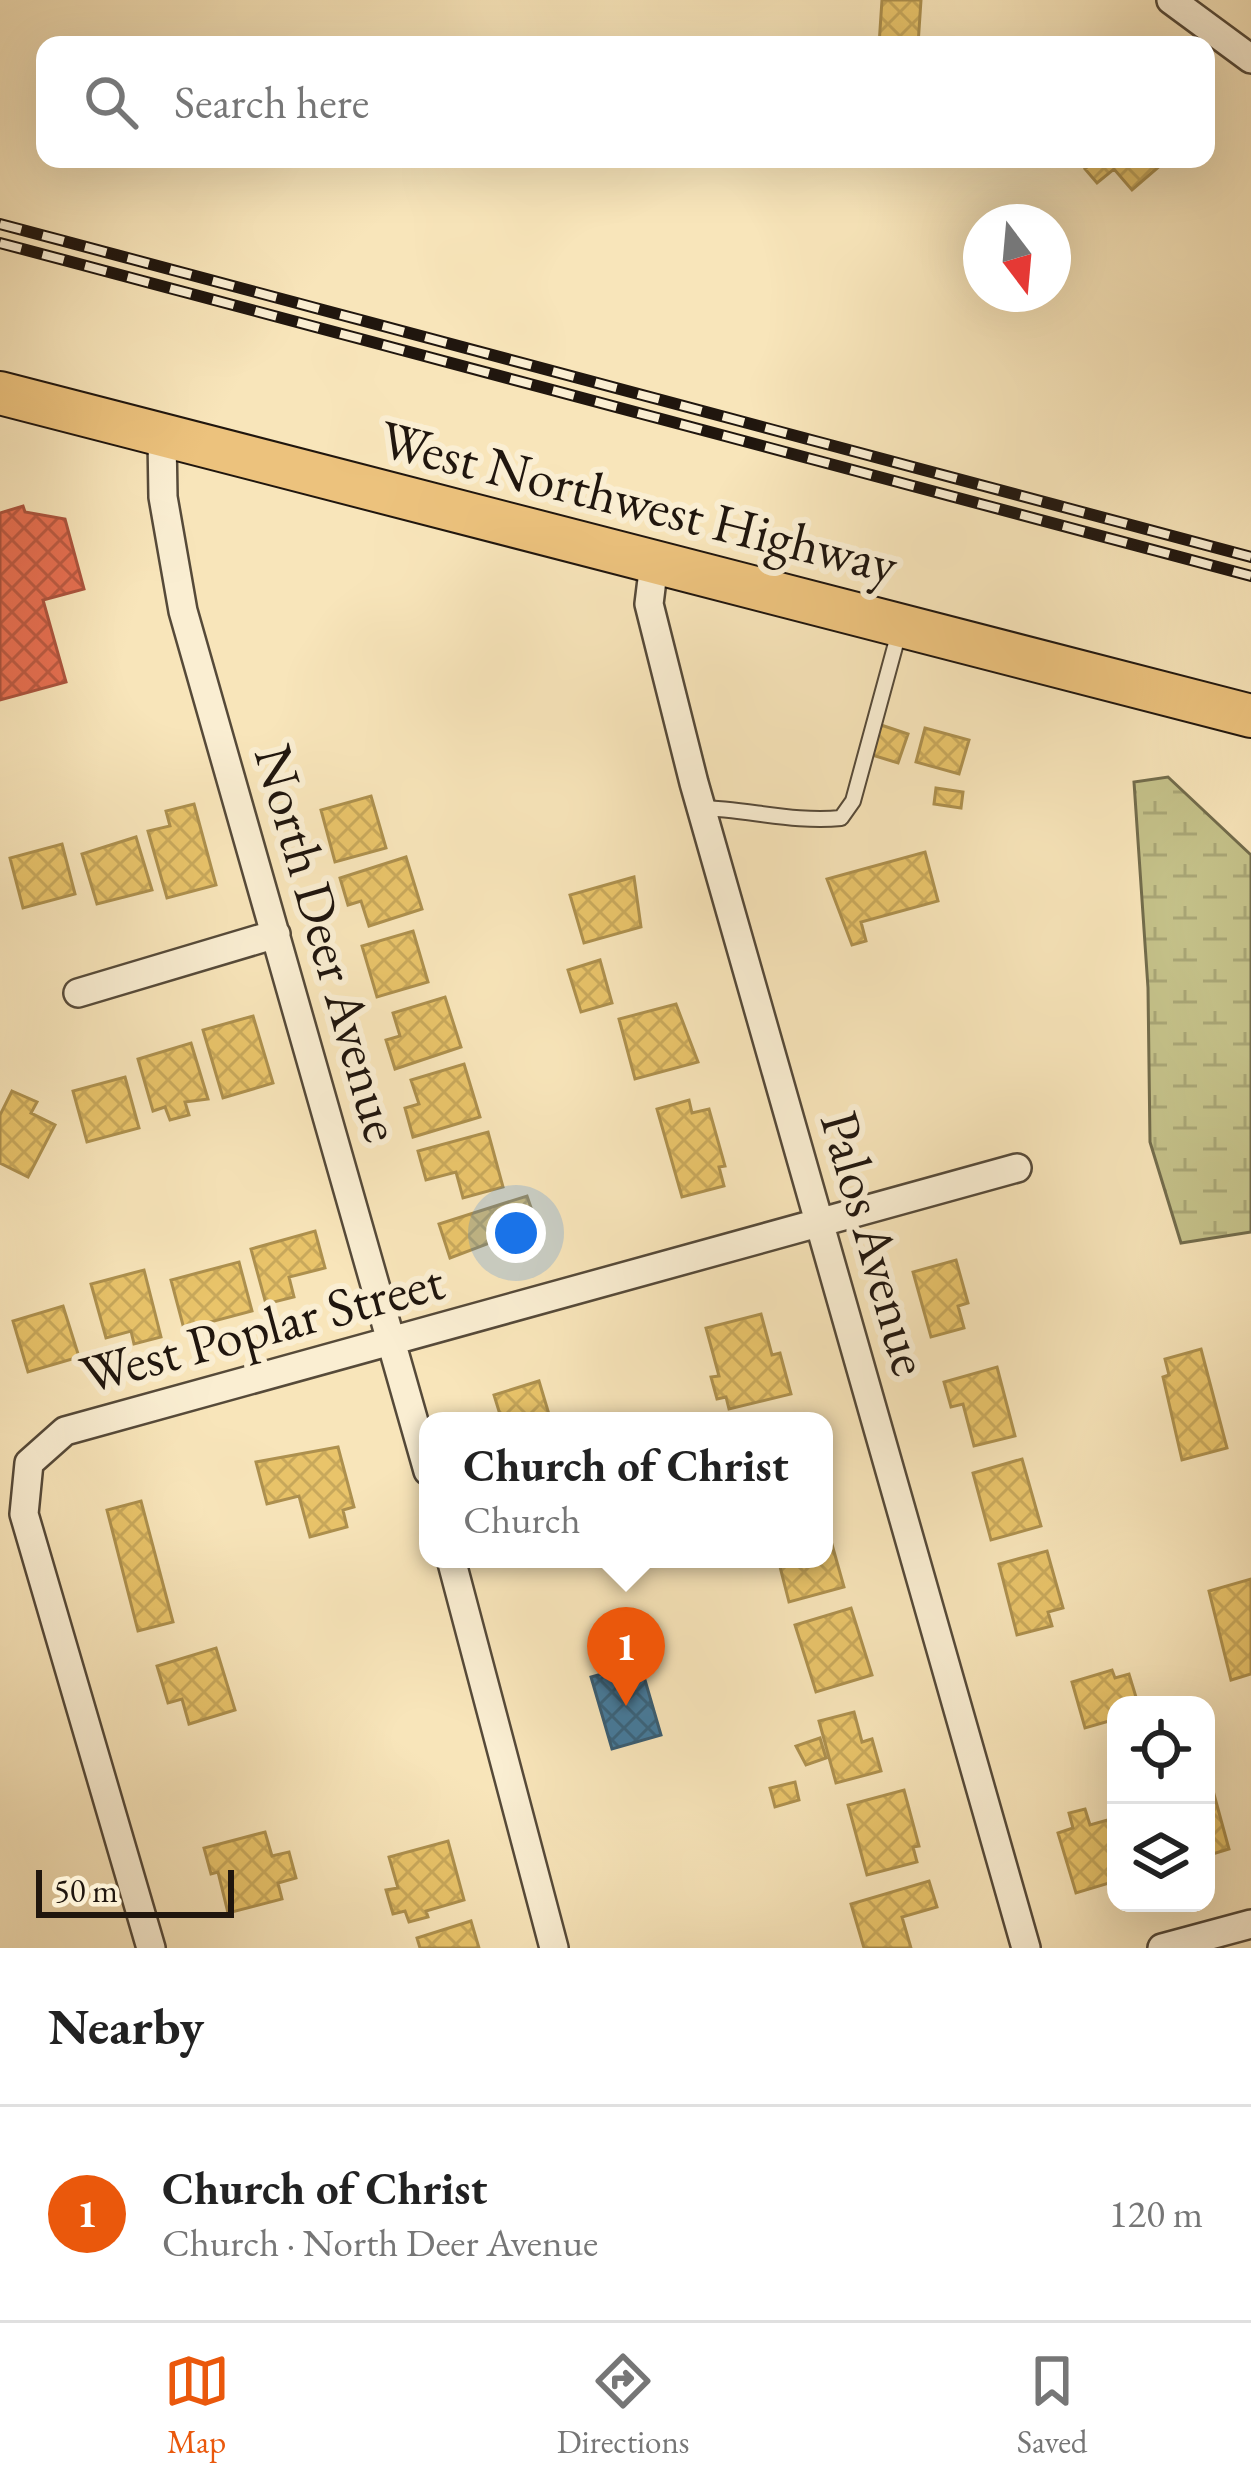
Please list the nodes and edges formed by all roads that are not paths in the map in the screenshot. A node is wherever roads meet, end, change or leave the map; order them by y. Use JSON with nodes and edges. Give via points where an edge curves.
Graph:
{"nodes":[{"id":1,"x":1171,"y":0,"type":"edge"},
{"id":2,"x":1251,"y":59,"type":"edge"},
{"id":3,"x":0,"y":393,"type":"edge"},
{"id":4,"x":162,"y":438,"type":"junction"},
{"id":5,"x":654,"y":563,"type":"junction"},
{"id":6,"x":900,"y":627,"type":"junction"},
{"id":7,"x":1251,"y":716,"type":"edge"},
{"id":8,"x":701,"y":808,"type":"junction"},
{"id":9,"x":276,"y":934,"type":"junction"},
{"id":10,"x":78,"y":993,"type":"dead end"},
{"id":11,"x":1017,"y":1168,"type":"dead end"},
{"id":12,"x":822,"y":1222,"type":"junction"},
{"id":13,"x":394,"y":1342,"type":"junction"},
{"id":14,"x":419,"y":1437,"type":"edge"},
{"id":15,"x":454,"y":1568,"type":"edge"},
{"id":16,"x":1251,"y":1924,"type":"edge"},
{"id":17,"x":151,"y":1948,"type":"edge"},
{"id":18,"x":554,"y":1948,"type":"edge"},
{"id":19,"x":1026,"y":1948,"type":"edge"},
{"id":20,"x":1162,"y":1948,"type":"edge"}],
"edges":[{"from":1,"to":2,"type":"street"},
{"from":3,"to":4,"type":"main road","name":"West Northwest Highway"},
{"from":4,"to":5,"type":"main road","name":"West Northwest Highway"},
{"from":4,"to":9,"type":"street","name":"North Deer Avenue","via":[[183,611]]},
{"from":5,"to":6,"type":"main road","name":"West Northwest Highway"},
{"from":5,"to":8,"type":"street","name":"Palos Avenue","via":[[650,604]]},
{"from":6,"to":7,"type":"main road","name":"West Northwest Highway"},
{"from":6,"to":8,"type":"lane","via":[[853,801],[841,818]]},
{"from":8,"to":12,"type":"street","name":"Palos Avenue"},
{"from":9,"to":10,"type":"street"},
{"from":9,"to":13,"type":"street","name":"North Deer Avenue"},
{"from":11,"to":12,"type":"street","name":"West Poplar Street"},
{"from":12,"to":13,"type":"street","name":"West Poplar Street"},
{"from":12,"to":19,"type":"street","name":"Palos Avenue"},
{"from":13,"to":14,"type":"street","name":"North Deer Avenue"},
{"from":13,"to":17,"type":"street","name":"West Poplar Street","via":[[65,1431],[29,1463],[24,1514]]},
{"from":15,"to":18,"type":"street"},
{"from":16,"to":20,"type":"street"}]}
